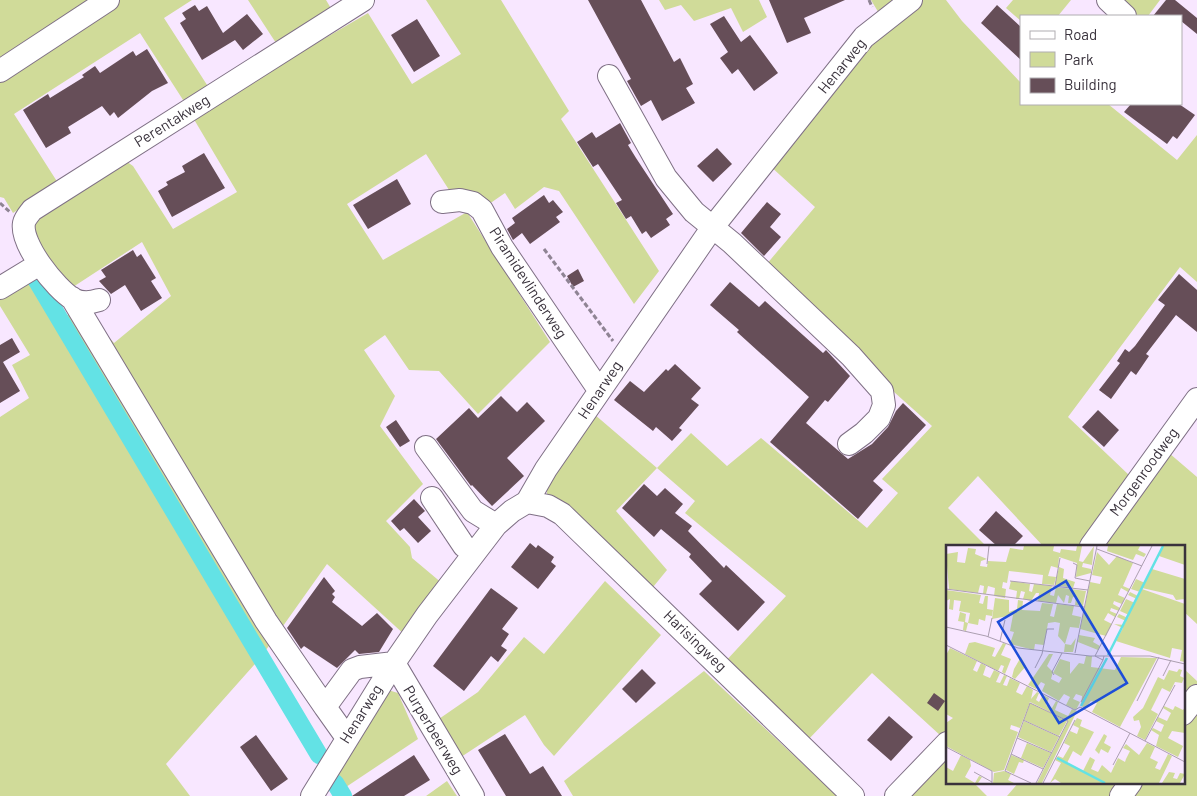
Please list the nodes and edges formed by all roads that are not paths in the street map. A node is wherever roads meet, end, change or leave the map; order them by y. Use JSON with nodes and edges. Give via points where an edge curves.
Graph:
{"nodes":[{"id":1,"x":108,"y":0,"type":"edge"},
{"id":2,"x":362,"y":0,"type":"edge"},
{"id":3,"x":911,"y":0,"type":"edge"},
{"id":4,"x":1108,"y":0,"type":"edge"},
{"id":5,"x":1124,"y":15,"type":"edge"},
{"id":6,"x":0,"y":71,"type":"edge"},
{"id":7,"x":609,"y":76,"type":"dead end"},
{"id":8,"x":442,"y":202,"type":"dead end"},
{"id":9,"x":712,"y":228,"type":"junction"},
{"id":10,"x":38,"y":265,"type":"junction"},
{"id":11,"x":0,"y":288,"type":"edge"},
{"id":12,"x":72,"y":298,"type":"junction"},
{"id":13,"x":99,"y":300,"type":"dead end"},
{"id":14,"x":599,"y":390,"type":"junction"},
{"id":15,"x":1197,"y":399,"type":"edge"},
{"id":16,"x":849,"y":444,"type":"dead end"},
{"id":17,"x":426,"y":448,"type":"dead end"},
{"id":18,"x":432,"y":498,"type":"dead end"},
{"id":19,"x":527,"y":502,"type":"junction"},
{"id":20,"x":496,"y":525,"type":"junction"},
{"id":21,"x":1093,"y":545,"type":"edge"},
{"id":22,"x":474,"y":554,"type":"junction"},
{"id":23,"x":394,"y":663,"type":"junction"},
{"id":24,"x":1197,"y":696,"type":"edge"},
{"id":25,"x":325,"y":707,"type":"junction"},
{"id":26,"x":1184,"y":713,"type":"edge"},
{"id":27,"x":346,"y":738,"type":"junction"},
{"id":28,"x":946,"y":744,"type":"edge"},
{"id":29,"x":1130,"y":784,"type":"edge"},
{"id":30,"x":312,"y":796,"type":"edge"},
{"id":31,"x":473,"y":796,"type":"edge"},
{"id":32,"x":853,"y":796,"type":"edge"},
{"id":33,"x":896,"y":796,"type":"edge"},
{"id":34,"x":1121,"y":796,"type":"edge"}],
"edges":[{"from":1,"to":6,"type":"street"},
{"from":2,"to":10,"type":"street","name":"Perentakweg","via":[[32,210],[24,223],[24,231]]},
{"from":3,"to":9,"type":"street","name":"Henarweg","via":[[864,37]]},
{"from":4,"to":5,"type":"street"},
{"from":7,"to":9,"type":"street","via":[[666,178]]},
{"from":8,"to":14,"type":"street","name":"Piramidevlinderweg","via":[[460,200],[473,203],[482,210],[502,247]]},
{"from":9,"to":14,"type":"street","name":"Henarweg"},
{"from":9,"to":16,"type":"street","via":[[732,242],[882,390],[884,405],[879,418]]},
{"from":10,"to":11,"type":"street"},
{"from":10,"to":12,"type":"street"},
{"from":12,"to":13,"type":"street","via":[[90,303]]},
{"from":12,"to":25,"type":"street","via":[[266,621]]},
{"from":14,"to":19,"type":"street","name":"Henarweg"},
{"from":15,"to":21,"type":"street","name":"Morgenroodweg"},
{"from":17,"to":20,"type":"street","via":[[473,511]]},
{"from":18,"to":22,"type":"street","via":[[464,546]]},
{"from":19,"to":20,"type":"street","name":"Henarweg"},
{"from":19,"to":32,"type":"street","name":"Harisingweg","via":[[548,506],[562,514]]},
{"from":20,"to":22,"type":"street","name":"Henarweg"},
{"from":22,"to":23,"type":"street","name":"Henarweg","via":[[426,615]]},
{"from":23,"to":25,"type":"street","via":[[352,670]]},
{"from":23,"to":27,"type":"street","name":"Henarweg"},
{"from":23,"to":31,"type":"street","name":"Purperbeerweg"},
{"from":24,"to":26,"type":"street"},
{"from":25,"to":27,"type":"street"},
{"from":27,"to":30,"type":"street","name":"Henarweg"},
{"from":28,"to":33,"type":"street"},
{"from":29,"to":34,"type":"street"}]}
